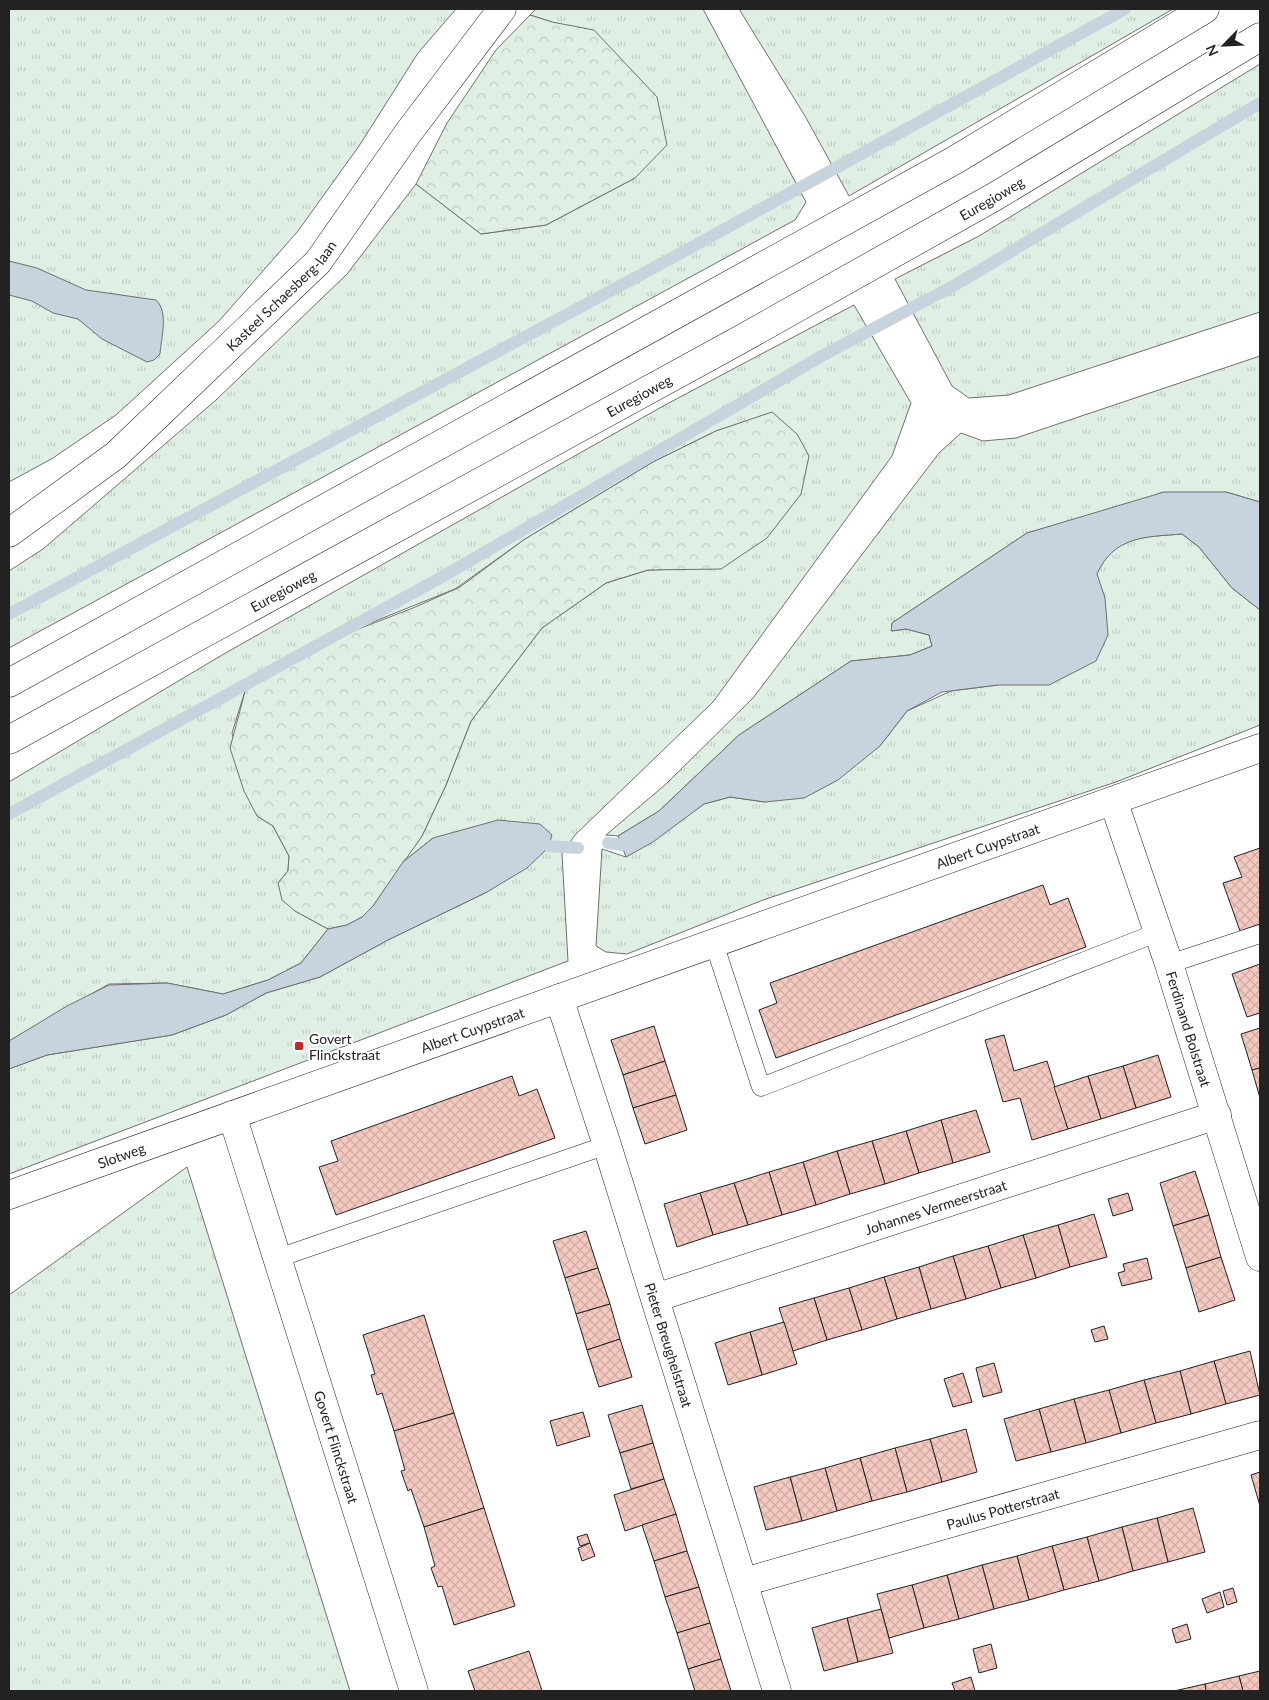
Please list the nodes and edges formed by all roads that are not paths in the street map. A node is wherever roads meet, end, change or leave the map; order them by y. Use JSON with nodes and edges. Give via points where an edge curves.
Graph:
{"nodes":[{"id":1,"x":502,"y":9,"type":"edge"},
{"id":2,"x":1205,"y":9,"type":"edge"},
{"id":3,"x":1260,"y":37,"type":"edge"},
{"id":4,"x":9,"y":533,"type":"edge"},
{"id":5,"x":9,"y":683,"type":"edge"},
{"id":6,"x":9,"y":740,"type":"edge"},
{"id":7,"x":1260,"y":748,"type":"edge"},
{"id":8,"x":1114,"y":802,"type":"junction"},
{"id":9,"x":1159,"y":932,"type":"junction"},
{"id":10,"x":1260,"y":934,"type":"edge"},
{"id":11,"x":714,"y":943,"type":"junction"},
{"id":12,"x":1169,"y":964,"type":"junction"},
{"id":13,"x":559,"y":998,"type":"junction"},
{"id":14,"x":232,"y":1115,"type":"junction"},
{"id":15,"x":1217,"y":1116,"type":"junction"},
{"id":16,"x":607,"y":1145,"type":"junction"},
{"id":17,"x":9,"y":1195,"type":"edge"},
{"id":18,"x":1260,"y":1257,"type":"edge"},
{"id":19,"x":278,"y":1258,"type":"junction"},
{"id":20,"x":655,"y":1298,"type":"junction"},
{"id":21,"x":1260,"y":1435,"type":"edge"},
{"id":22,"x":744,"y":1582,"type":"junction"},
{"id":23,"x":414,"y":1691,"type":"edge"},
{"id":24,"x":777,"y":1691,"type":"edge"}],
"edges":[{"from":1,"to":4,"type":"street","name":"Kasteel Schaesberg-laan","via":[[408,133],[318,262],[116,455]]},
{"from":2,"to":5,"type":"street","via":[[955,160]]},
{"from":3,"to":6,"type":"street","name":"Euregioweg","via":[[994,198]]},
{"from":7,"to":8,"type":"street","name":"Albert Cuypstraat"},
{"from":8,"to":9,"type":"street","name":"Ferdinand Bolstraat"},
{"from":8,"to":11,"type":"street","name":"Albert Cuypstraat"},
{"from":9,"to":11,"type":"lane","via":[[760,1087]]},
{"from":9,"to":12,"type":"street","name":"Ferdinand Bolstraat"},
{"from":10,"to":12,"type":"lane"},
{"from":11,"to":13,"type":"street","name":"Albert Cuypstraat"},
{"from":12,"to":15,"type":"street","name":"Ferdinand Bolstraat"},
{"from":13,"to":14,"type":"street","name":"Albert Cuypstraat"},
{"from":13,"to":16,"type":"street","name":"Pieter Breughelstraat"},
{"from":14,"to":17,"type":"street","name":"Slotweg"},
{"from":14,"to":19,"type":"street","name":"Govert Flinckstraat"},
{"from":15,"to":18,"type":"street","name":"Ferdinand Bolstraat"},
{"from":15,"to":20,"type":"street","name":"Johannes Vermeerstraat"},
{"from":16,"to":19,"type":"lane"},
{"from":16,"to":20,"type":"street","name":"Pieter Breughelstraat"},
{"from":19,"to":23,"type":"street","name":"Govert Flinckstraat"},
{"from":20,"to":22,"type":"street","name":"Pieter Breughelstraat"},
{"from":21,"to":22,"type":"street","name":"Paulus Potterstraat"},
{"from":22,"to":24,"type":"street","name":"Pieter Breughelstraat"}]}
